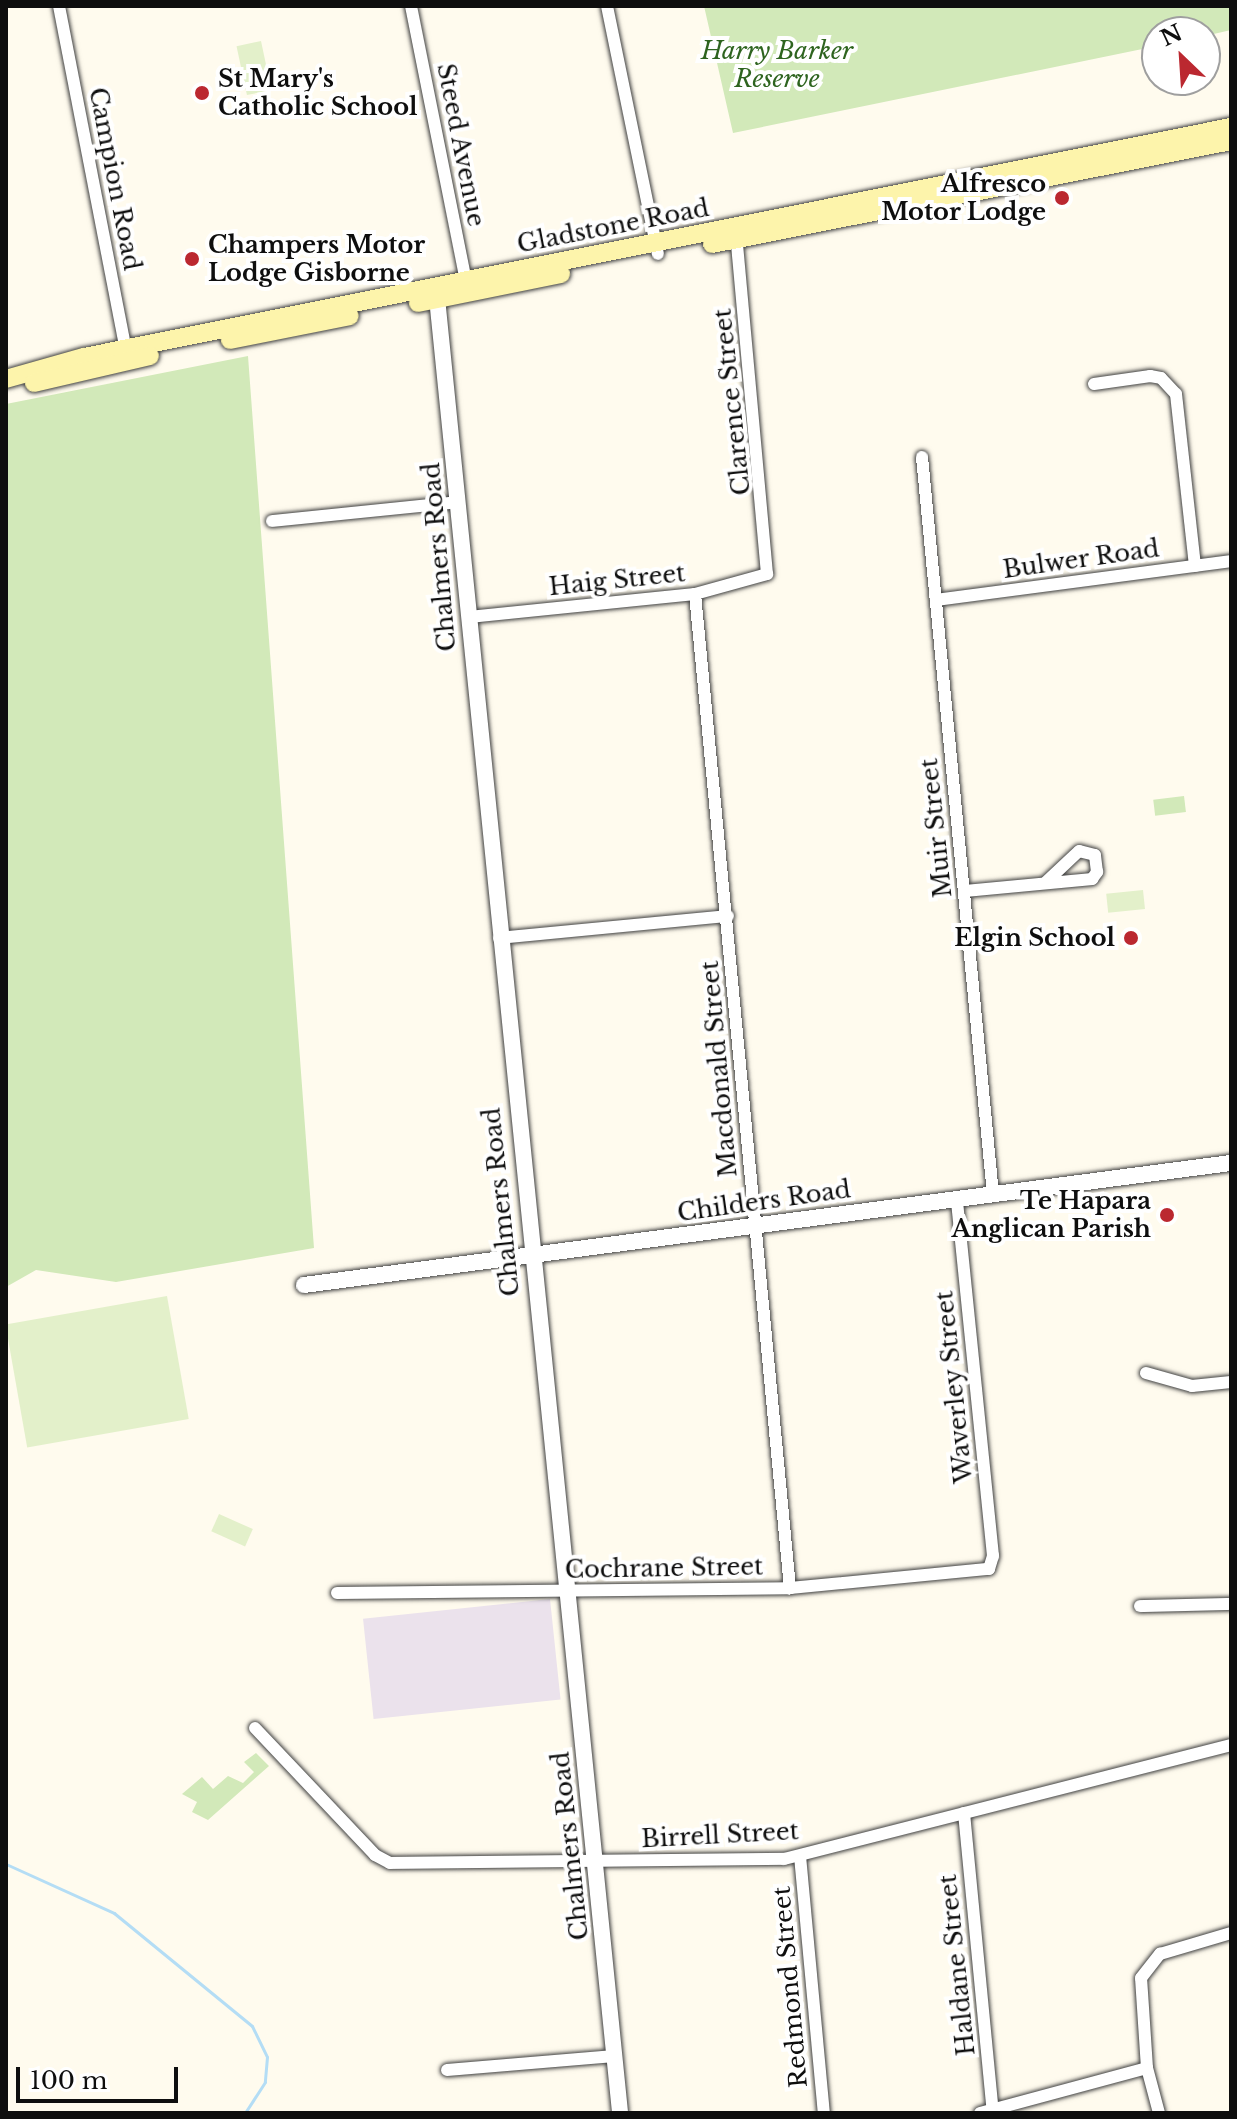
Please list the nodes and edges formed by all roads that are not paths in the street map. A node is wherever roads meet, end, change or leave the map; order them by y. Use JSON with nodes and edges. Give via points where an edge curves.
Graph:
{"nodes":[{"id":1,"x":59,"y":6,"type":"edge"},
{"id":2,"x":411,"y":6,"type":"edge"},
{"id":3,"x":607,"y":6,"type":"edge"},
{"id":4,"x":1231,"y":127,"type":"edge"},
{"id":5,"x":1231,"y":141,"type":"edge"},
{"id":6,"x":736,"y":233,"type":"junction"},
{"id":7,"x":657,"y":248,"type":"junction"},
{"id":8,"x":467,"y":286,"type":"junction"},
{"id":9,"x":437,"y":292,"type":"junction"},
{"id":10,"x":126,"y":355,"type":"junction"},
{"id":11,"x":6,"y":379,"type":"edge"},
{"id":12,"x":1094,"y":384,"type":"dead end"},
{"id":13,"x":6,"y":390,"type":"edge"},
{"id":14,"x":922,"y":457,"type":"dead end"},
{"id":15,"x":458,"y":502,"type":"junction"},
{"id":16,"x":272,"y":521,"type":"dead end"},
{"id":17,"x":1231,"y":561,"type":"edge"},
{"id":18,"x":1195,"y":566,"type":"junction"},
{"id":19,"x":767,"y":574,"type":"joint"},
{"id":20,"x":695,"y":594,"type":"junction"},
{"id":21,"x":936,"y":600,"type":"junction"},
{"id":22,"x":469,"y":617,"type":"junction"},
{"id":23,"x":1046,"y":882,"type":"dead end"},
{"id":24,"x":965,"y":891,"type":"junction"},
{"id":25,"x":728,"y":916,"type":"junction"},
{"id":26,"x":499,"y":938,"type":"junction"},
{"id":27,"x":1231,"y":1163,"type":"edge"},
{"id":28,"x":993,"y":1195,"type":"junction"},
{"id":29,"x":957,"y":1200,"type":"junction"},
{"id":30,"x":755,"y":1226,"type":"junction"},
{"id":31,"x":530,"y":1257,"type":"junction"},
{"id":32,"x":304,"y":1285,"type":"dead end"},
{"id":33,"x":1146,"y":1373,"type":"dead end"},
{"id":34,"x":1231,"y":1382,"type":"edge"},
{"id":35,"x":989,"y":1569,"type":"joint"},
{"id":36,"x":790,"y":1588,"type":"junction"},
{"id":37,"x":568,"y":1591,"type":"junction"},
{"id":38,"x":337,"y":1593,"type":"dead end"},
{"id":39,"x":1231,"y":1604,"type":"edge"},
{"id":40,"x":1140,"y":1606,"type":"dead end"},
{"id":41,"x":255,"y":1728,"type":"dead end"},
{"id":42,"x":1231,"y":1745,"type":"edge"},
{"id":43,"x":964,"y":1813,"type":"junction"},
{"id":44,"x":800,"y":1856,"type":"junction"},
{"id":45,"x":596,"y":1862,"type":"junction"},
{"id":46,"x":1231,"y":1933,"type":"edge"},
{"id":47,"x":614,"y":2056,"type":"junction"},
{"id":48,"x":1147,"y":2068,"type":"junction"},
{"id":49,"x":447,"y":2070,"type":"dead end"},
{"id":50,"x":993,"y":2111,"type":"edge"},
{"id":51,"x":620,"y":2113,"type":"edge"},
{"id":52,"x":824,"y":2113,"type":"edge"},
{"id":53,"x":980,"y":2113,"type":"edge"},
{"id":54,"x":1159,"y":2113,"type":"edge"}],
"edges":[{"from":1,"to":10,"type":"street","name":"Campion Road"},
{"from":2,"to":8,"type":"street","name":"Steed Avenue"},
{"from":3,"to":7,"type":"street"},
{"from":4,"to":6,"type":"main road","name":"Gladstone Road"},
{"from":5,"to":6,"type":"main road","name":"Gladstone Road"},
{"from":6,"to":7,"type":"main road","name":"Gladstone Road"},
{"from":6,"to":19,"type":"street","name":"Clarence Street","via":[[770,560]]},
{"from":7,"to":8,"type":"main road","name":"Gladstone Road"},
{"from":8,"to":9,"type":"main road","name":"Gladstone Road"},
{"from":9,"to":10,"type":"main road","name":"Gladstone Road"},
{"from":9,"to":15,"type":"street","name":"Chalmers Road"},
{"from":10,"to":11,"type":"main road","name":"Gladstone Road"},
{"from":10,"to":13,"type":"main road","name":"Gladstone Road"},
{"from":12,"to":18,"type":"street","via":[[1150,376],[1161,378],[1176,394]]},
{"from":14,"to":21,"type":"street","name":"Muir Street"},
{"from":15,"to":16,"type":"street"},
{"from":15,"to":22,"type":"street","name":"Chalmers Road"},
{"from":17,"to":18,"type":"street","name":"Bulwer Road"},
{"from":18,"to":21,"type":"street","name":"Bulwer Road"},
{"from":19,"to":20,"type":"street","name":"Haig Street"},
{"from":20,"to":22,"type":"street","name":"Haig Street"},
{"from":20,"to":25,"type":"street","name":"Macdonald Street"},
{"from":21,"to":24,"type":"street","name":"Muir Street"},
{"from":22,"to":26,"type":"street","name":"Chalmers Road"},
{"from":23,"to":24,"type":"street"},
{"from":24,"to":28,"type":"street","name":"Muir Street"},
{"from":25,"to":26,"type":"street"},
{"from":25,"to":30,"type":"street","name":"Macdonald Street"},
{"from":26,"to":31,"type":"street","name":"Chalmers Road"},
{"from":27,"to":28,"type":"street","name":"Childers Road"},
{"from":28,"to":29,"type":"street","name":"Childers Road"},
{"from":29,"to":30,"type":"street","name":"Childers Road"},
{"from":29,"to":35,"type":"street","name":"Waverley Street","via":[[993,1556]]},
{"from":30,"to":31,"type":"street","name":"Childers Road"},
{"from":30,"to":36,"type":"street","name":"Macdonald Street"},
{"from":31,"to":32,"type":"street","name":"Childers Road"},
{"from":31,"to":37,"type":"street","name":"Chalmers Road"},
{"from":33,"to":34,"type":"street","via":[[1192,1386]]},
{"from":35,"to":36,"type":"street","name":"Cochrane Street"},
{"from":36,"to":37,"type":"street","name":"Cochrane Street"},
{"from":37,"to":38,"type":"street","name":"Cochrane Street"},
{"from":37,"to":45,"type":"street","name":"Chalmers Road"},
{"from":39,"to":40,"type":"street"},
{"from":41,"to":45,"type":"street","name":"Birrell Street","via":[[382,1860]]},
{"from":42,"to":43,"type":"street","name":"Birrell Street"},
{"from":43,"to":44,"type":"street","name":"Birrell Street"},
{"from":43,"to":50,"type":"street","name":"Haldane Street"},
{"from":44,"to":45,"type":"street","name":"Birrell Street"},
{"from":44,"to":52,"type":"street","name":"Redmond Street"},
{"from":45,"to":47,"type":"street","name":"Chalmers Road"},
{"from":46,"to":48,"type":"street","via":[[1169,1950],[1146,1967],[1141,1990]]},
{"from":47,"to":49,"type":"street"},
{"from":47,"to":51,"type":"street","name":"Chalmers Road"},
{"from":48,"to":50,"type":"street"},
{"from":48,"to":54,"type":"street"},
{"from":50,"to":53,"type":"street"}]}
